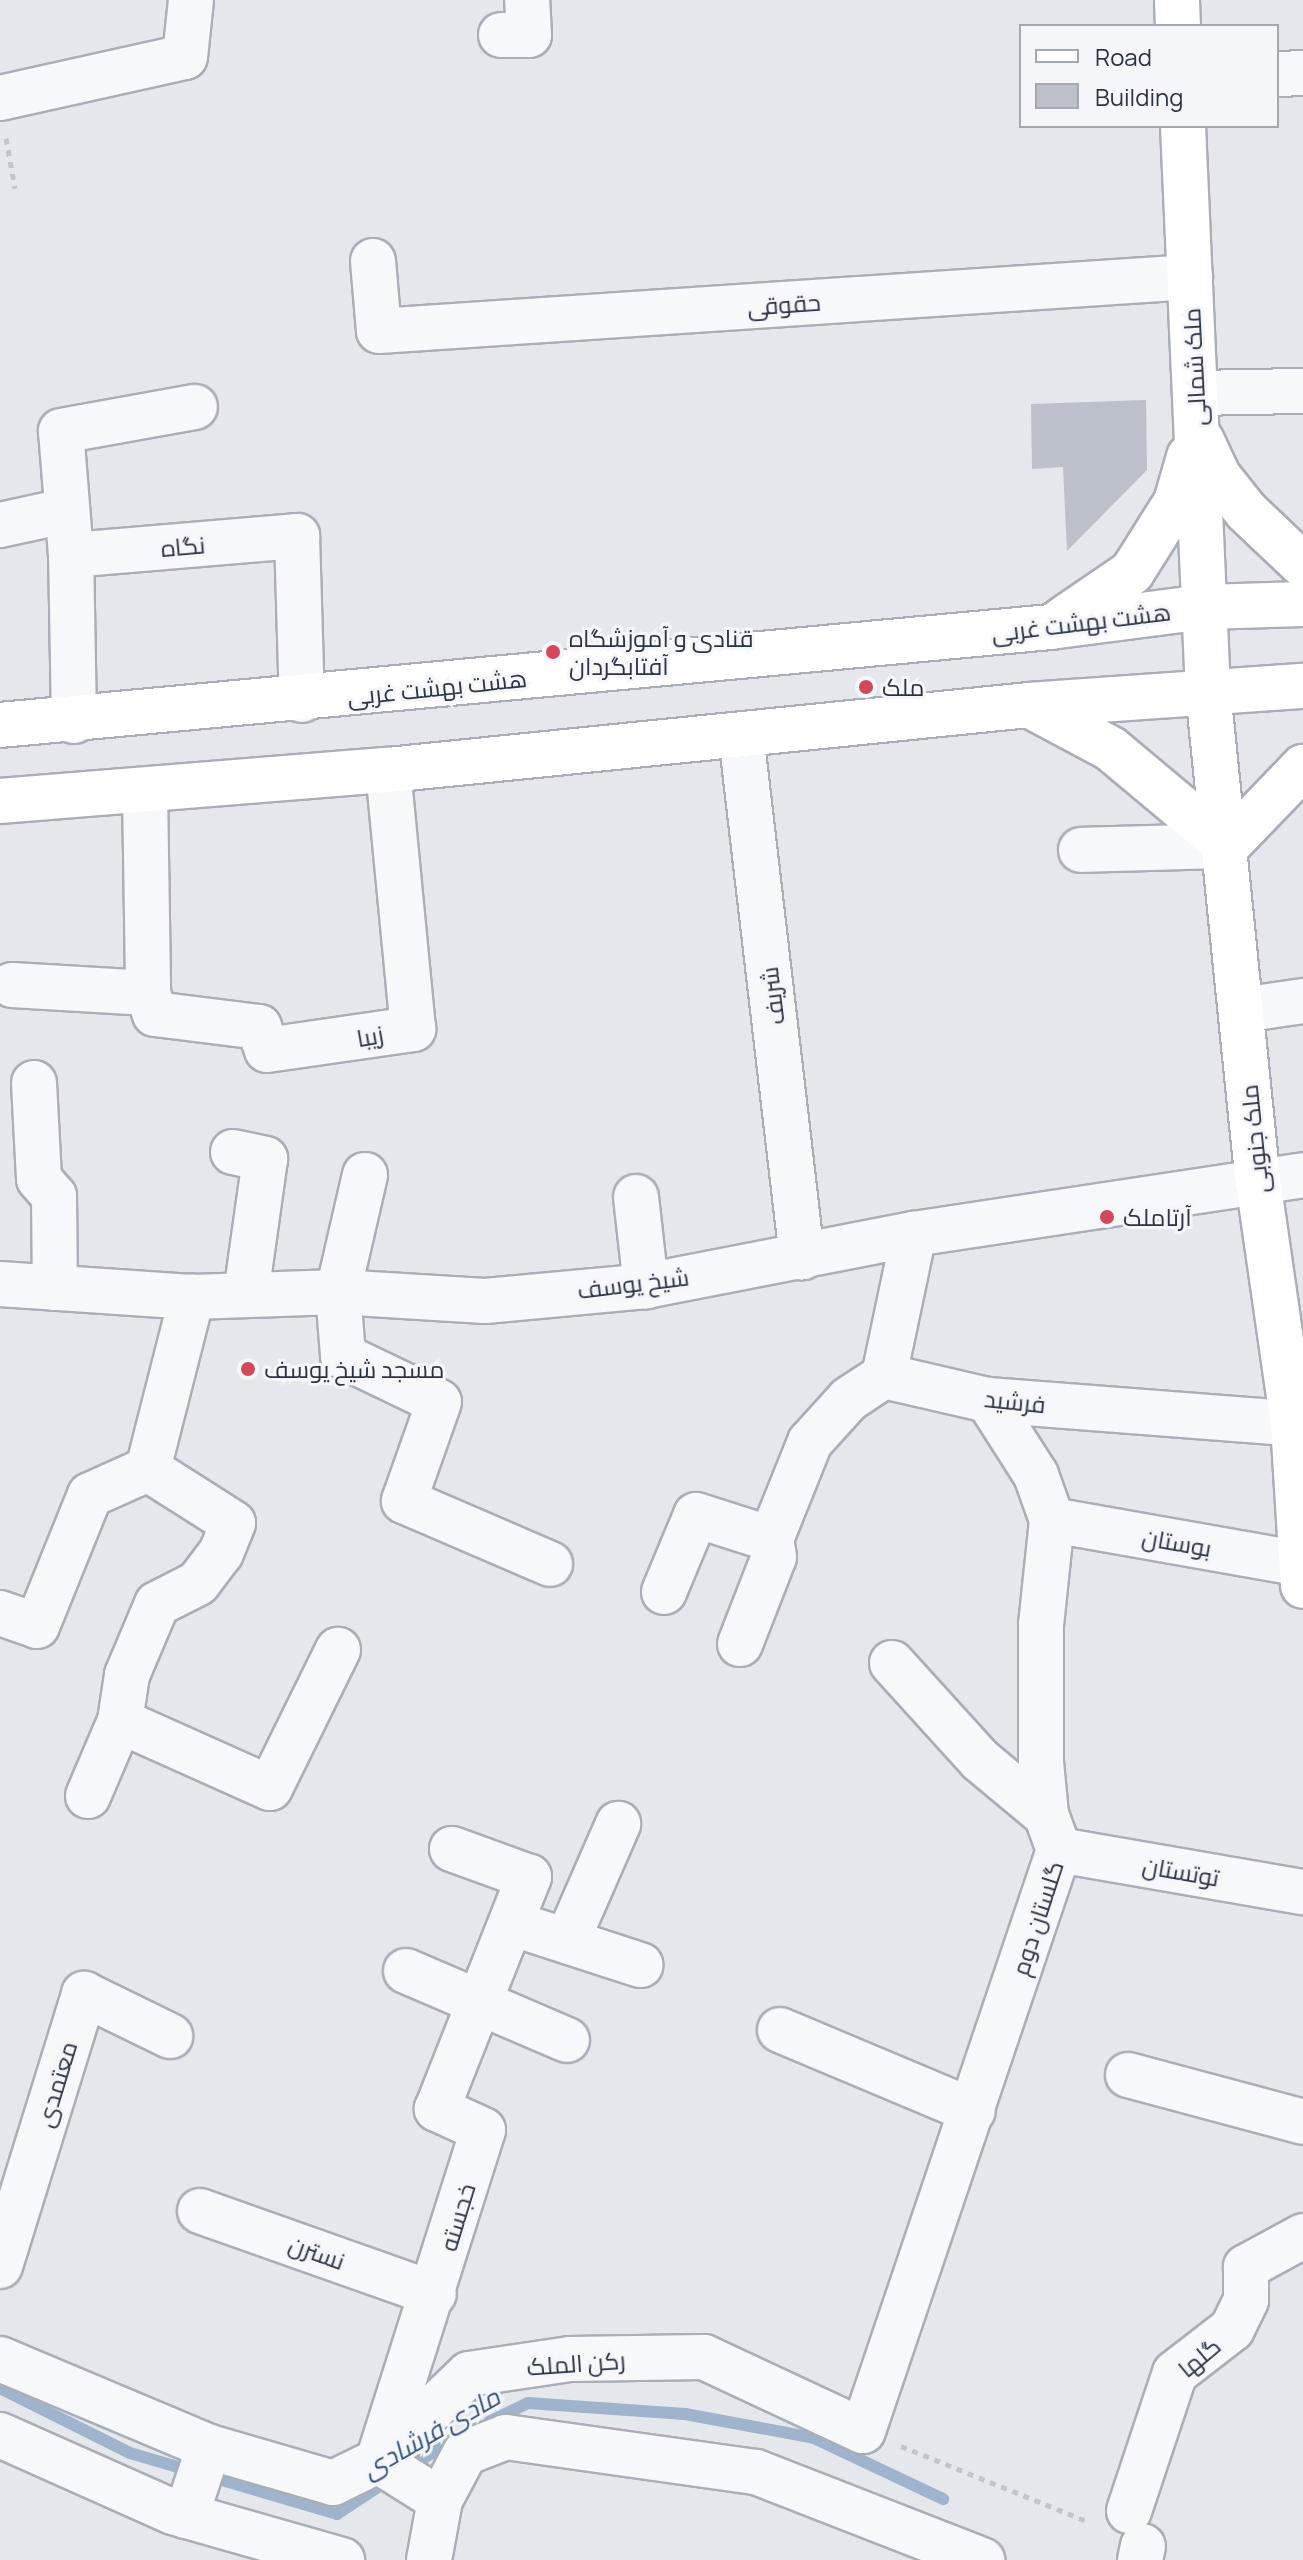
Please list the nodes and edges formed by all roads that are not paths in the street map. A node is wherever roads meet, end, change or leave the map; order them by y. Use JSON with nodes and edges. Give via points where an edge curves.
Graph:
{"nodes":[{"id":1,"x":191,"y":0,"type":"edge"},
{"id":2,"x":527,"y":0,"type":"edge"},
{"id":3,"x":1177,"y":0,"type":"edge"},
{"id":4,"x":1178,"y":24,"type":"edge"},
{"id":5,"x":501,"y":35,"type":"dead end"},
{"id":6,"x":1303,"y":73,"type":"edge"},
{"id":7,"x":1279,"y":74,"type":"edge"},
{"id":8,"x":2,"y":114,"type":"edge"},
{"id":9,"x":1183,"y":128,"type":"edge"},
{"id":10,"x":373,"y":261,"type":"dead end"},
{"id":11,"x":1190,"y":277,"type":"junction"},
{"id":12,"x":1303,"y":391,"type":"edge"},
{"id":13,"x":195,"y":407,"type":"dead end"},
{"id":14,"x":1196,"y":412,"type":"junction"},
{"id":15,"x":65,"y":511,"type":"junction"},
{"id":16,"x":0,"y":525,"type":"edge"},
{"id":17,"x":71,"y":555,"type":"junction"},
{"id":18,"x":1303,"y":565,"type":"edge"},
{"id":19,"x":1303,"y":604,"type":"edge"},
{"id":20,"x":1205,"y":607,"type":"junction"},
{"id":21,"x":1050,"y":627,"type":"junction"},
{"id":22,"x":1303,"y":686,"type":"edge"},
{"id":23,"x":1208,"y":691,"type":"junction"},
{"id":24,"x":302,"y":700,"type":"junction"},
{"id":25,"x":1029,"y":705,"type":"junction"},
{"id":26,"x":74,"y":721,"type":"junction"},
{"id":27,"x":0,"y":725,"type":"edge"},
{"id":28,"x":741,"y":735,"type":"junction"},
{"id":29,"x":1303,"y":767,"type":"edge"},
{"id":30,"x":388,"y":770,"type":"junction"},
{"id":31,"x":145,"y":791,"type":"junction"},
{"id":32,"x":0,"y":801,"type":"edge"},
{"id":33,"x":1227,"y":846,"type":"junction"},
{"id":34,"x":1081,"y":850,"type":"dead end"},
{"id":35,"x":12,"y":985,"type":"dead end"},
{"id":36,"x":148,"y":993,"type":"junction"},
{"id":37,"x":1303,"y":1001,"type":"edge"},
{"id":38,"x":1241,"y":1010,"type":"junction"},
{"id":39,"x":34,"y":1083,"type":"dead end"},
{"id":40,"x":233,"y":1152,"type":"dead end"},
{"id":41,"x":365,"y":1175,"type":"dead end"},
{"id":42,"x":1303,"y":1175,"type":"edge"},
{"id":43,"x":1258,"y":1181,"type":"junction"},
{"id":44,"x":636,"y":1197,"type":"dead end"},
{"id":45,"x":914,"y":1234,"type":"junction"},
{"id":46,"x":802,"y":1257,"type":"junction"},
{"id":47,"x":0,"y":1284,"type":"edge"},
{"id":48,"x":646,"y":1286,"type":"junction"},
{"id":49,"x":55,"y":1288,"type":"junction"},
{"id":50,"x":338,"y":1292,"type":"junction"},
{"id":51,"x":246,"y":1294,"type":"junction"},
{"id":52,"x":192,"y":1297,"type":"junction"},
{"id":53,"x":884,"y":1376,"type":"junction"},
{"id":54,"x":988,"y":1400,"type":"junction"},
{"id":55,"x":1298,"y":1423,"type":"edge"},
{"id":56,"x":148,"y":1469,"type":"junction"},
{"id":57,"x":1052,"y":1520,"type":"junction"},
{"id":58,"x":771,"y":1539,"type":"junction"},
{"id":59,"x":1302,"y":1561,"type":"edge"},
{"id":60,"x":550,"y":1564,"type":"dead end"},
{"id":61,"x":664,"y":1592,"type":"dead end"},
{"id":62,"x":0,"y":1613,"type":"edge"},
{"id":63,"x":740,"y":1644,"type":"dead end"},
{"id":64,"x":338,"y":1650,"type":"dead end"},
{"id":65,"x":892,"y":1663,"type":"dead end"},
{"id":66,"x":120,"y":1721,"type":"junction"},
{"id":67,"x":88,"y":1796,"type":"dead end"},
{"id":68,"x":618,"y":1824,"type":"dead end"},
{"id":69,"x":1053,"y":1833,"type":"junction"},
{"id":70,"x":452,"y":1849,"type":"dead end"},
{"id":71,"x":1303,"y":1892,"type":"edge"},
{"id":72,"x":514,"y":1924,"type":"junction"},
{"id":73,"x":567,"y":1941,"type":"junction"},
{"id":74,"x":640,"y":1965,"type":"dead end"},
{"id":75,"x":406,"y":1971,"type":"dead end"},
{"id":76,"x":481,"y":2002,"type":"junction"},
{"id":77,"x":780,"y":2030,"type":"dead end"},
{"id":78,"x":170,"y":2036,"type":"dead end"},
{"id":79,"x":567,"y":2040,"type":"dead end"},
{"id":80,"x":1128,"y":2075,"type":"dead end"},
{"id":81,"x":973,"y":2111,"type":"junction"},
{"id":82,"x":1303,"y":2122,"type":"edge"},
{"id":83,"x":200,"y":2211,"type":"dead end"},
{"id":84,"x":1303,"y":2236,"type":"edge"},
{"id":85,"x":0,"y":2266,"type":"edge"},
{"id":86,"x":434,"y":2294,"type":"junction"},
{"id":87,"x":0,"y":2359,"type":"edge"},
{"id":88,"x":863,"y":2431,"type":"joint"},
{"id":89,"x":0,"y":2435,"type":"edge"},
{"id":90,"x":209,"y":2447,"type":"junction"},
{"id":91,"x":378,"y":2461,"type":"junction"},
{"id":92,"x":440,"y":2500,"type":"junction"},
{"id":93,"x":186,"y":2516,"type":"junction"},
{"id":94,"x":1137,"y":2539,"type":"edge"},
{"id":95,"x":342,"y":2560,"type":"edge"},
{"id":96,"x":429,"y":2560,"type":"edge"},
{"id":97,"x":982,"y":2560,"type":"edge"}],
"edges":[{"from":1,"to":8,"type":"street","via":[[185,57]]},
{"from":2,"to":5,"type":"street","via":[[529,35]]},
{"from":3,"to":4,"type":"main road"},
{"from":6,"to":7,"type":"street"},
{"from":9,"to":11,"type":"main road","name":"ملک شمالی"},
{"from":10,"to":11,"type":"street","name":"حقوقی","via":[[379,331]]},
{"from":11,"to":14,"type":"main road","name":"ملک شمالی"},
{"from":12,"to":14,"type":"street"},
{"from":13,"to":15,"type":"street","via":[[61,431]]},
{"from":14,"to":18,"type":"main road","via":[[1219,477]]},
{"from":14,"to":20,"type":"main road","name":"ملک شمالی"},
{"from":14,"to":21,"type":"main road","via":[[1176,502],[1132,572]]},
{"from":15,"to":16,"type":"street"},
{"from":15,"to":17,"type":"street"},
{"from":17,"to":24,"type":"street","name":"نگاه","via":[[297,536]]},
{"from":17,"to":26,"type":"street"},
{"from":19,"to":20,"type":"main road","name":"هشت بهشت غربی"},
{"from":20,"to":21,"type":"main road","name":"هشت بهشت غربی"},
{"from":20,"to":23,"type":"main road"},
{"from":21,"to":24,"type":"main road","name":"هشت بهشت غربی"},
{"from":22,"to":23,"type":"main road"},
{"from":23,"to":25,"type":"main road"},
{"from":23,"to":33,"type":"main road","name":"ملک جنوبی"},
{"from":24,"to":26,"type":"main road","name":"هشت بهشت غربی"},
{"from":25,"to":28,"type":"main road"},
{"from":25,"to":33,"type":"main road","via":[[1111,749]]},
{"from":26,"to":27,"type":"main road","name":"هشت بهشت غربی"},
{"from":28,"to":30,"type":"main road"},
{"from":28,"to":46,"type":"street","name":"شریف"},
{"from":29,"to":33,"type":"main road"},
{"from":30,"to":31,"type":"main road"},
{"from":30,"to":36,"type":"street","name":"زیبا","via":[[413,1029],[267,1050],[259,1027],[155,1014]]},
{"from":31,"to":32,"type":"main road"},
{"from":31,"to":36,"type":"street"},
{"from":33,"to":34,"type":"street"},
{"from":33,"to":38,"type":"main road","name":"ملک جنوبی"},
{"from":35,"to":36,"type":"street"},
{"from":37,"to":38,"type":"street"},
{"from":38,"to":43,"type":"main road","name":"ملک جنوبی"},
{"from":39,"to":49,"type":"street","via":[[39,1179],[54,1196]]},
{"from":40,"to":51,"type":"street","via":[[265,1159]]},
{"from":41,"to":50,"type":"street"},
{"from":42,"to":43,"type":"street","name":"شیخ یوسف"},
{"from":43,"to":45,"type":"street","name":"شیخ یوسف"},
{"from":43,"to":55,"type":"main road","name":"ملک جنوبی"},
{"from":44,"to":48,"type":"street"},
{"from":45,"to":46,"type":"street","name":"شیخ یوسف"},
{"from":45,"to":53,"type":"street"},
{"from":46,"to":48,"type":"street","name":"شیخ یوسف"},
{"from":47,"to":49,"type":"street","name":"شیخ یوسف"},
{"from":48,"to":50,"type":"street","name":"شیخ یوسف","via":[[485,1301]]},
{"from":49,"to":52,"type":"street","name":"شیخ یوسف"},
{"from":50,"to":51,"type":"street","name":"شیخ یوسف"},
{"from":50,"to":60,"type":"street","via":[[343,1356],[439,1402],[404,1501]]},
{"from":51,"to":52,"type":"street","name":"شیخ یوسف"},
{"from":52,"to":56,"type":"street"},
{"from":53,"to":54,"type":"street","name":"فرشید"},
{"from":53,"to":58,"type":"street","via":[[849,1399],[810,1442]]},
{"from":54,"to":55,"type":"street","name":"فرشید"},
{"from":54,"to":57,"type":"street","name":"گلستان دوم","via":[[1036,1475]]},
{"from":55,"to":59,"type":"main road","name":"ملک جنوبی"},
{"from":56,"to":62,"type":"street","via":[[90,1495],[37,1626]]},
{"from":56,"to":66,"type":"street","via":[[233,1523],[221,1553],[198,1583],[157,1604],[127,1675]]},
{"from":57,"to":59,"type":"street","name":"بوستان"},
{"from":57,"to":69,"type":"street","name":"گلستان دوم","via":[[1041,1625],[1041,1762]]},
{"from":58,"to":61,"type":"street","via":[[696,1515]]},
{"from":58,"to":63,"type":"street","via":[[774,1557]]},
{"from":64,"to":66,"type":"street","via":[[270,1788]]},
{"from":65,"to":69,"type":"street"},
{"from":66,"to":67,"type":"street"},
{"from":68,"to":73,"type":"street"},
{"from":69,"to":71,"type":"street","name":"توتستان"},
{"from":69,"to":81,"type":"street","name":"گلستان دوم"},
{"from":70,"to":72,"type":"street","name":"خجسته","via":[[529,1877]]},
{"from":72,"to":73,"type":"street"},
{"from":72,"to":76,"type":"street","name":"خجسته"},
{"from":73,"to":74,"type":"street"},
{"from":75,"to":76,"type":"street"},
{"from":76,"to":79,"type":"street"},
{"from":76,"to":86,"type":"street","name":"خجسته","via":[[437,2109],[483,2130]]},
{"from":77,"to":81,"type":"street"},
{"from":78,"to":85,"type":"street","name":"معتمدی","via":[[84,1994]]},
{"from":80,"to":82,"type":"street"},
{"from":81,"to":88,"type":"street","name":"گلستان دوم"},
{"from":83,"to":86,"type":"street","name":"نسترن"},
{"from":84,"to":94,"type":"street","name":"گلها","via":[[1246,2267],[1246,2300],[1232,2329],[1175,2373]]},
{"from":86,"to":91,"type":"street","name":"خجسته"},
{"from":87,"to":90,"type":"street","name":"رکن الملک"},
{"from":88,"to":91,"type":"street","name":"رکن الملک","via":[[704,2357],[570,2359],[469,2374]]},
{"from":89,"to":93,"type":"street"},
{"from":90,"to":91,"type":"street","name":"رکن الملک","via":[[333,2483]]},
{"from":90,"to":93,"type":"street"},
{"from":91,"to":92,"type":"street"},
{"from":92,"to":96,"type":"street"},
{"from":92,"to":97,"type":"street","via":[[465,2453],[506,2437],[756,2472]]},
{"from":93,"to":95,"type":"street"}]}
